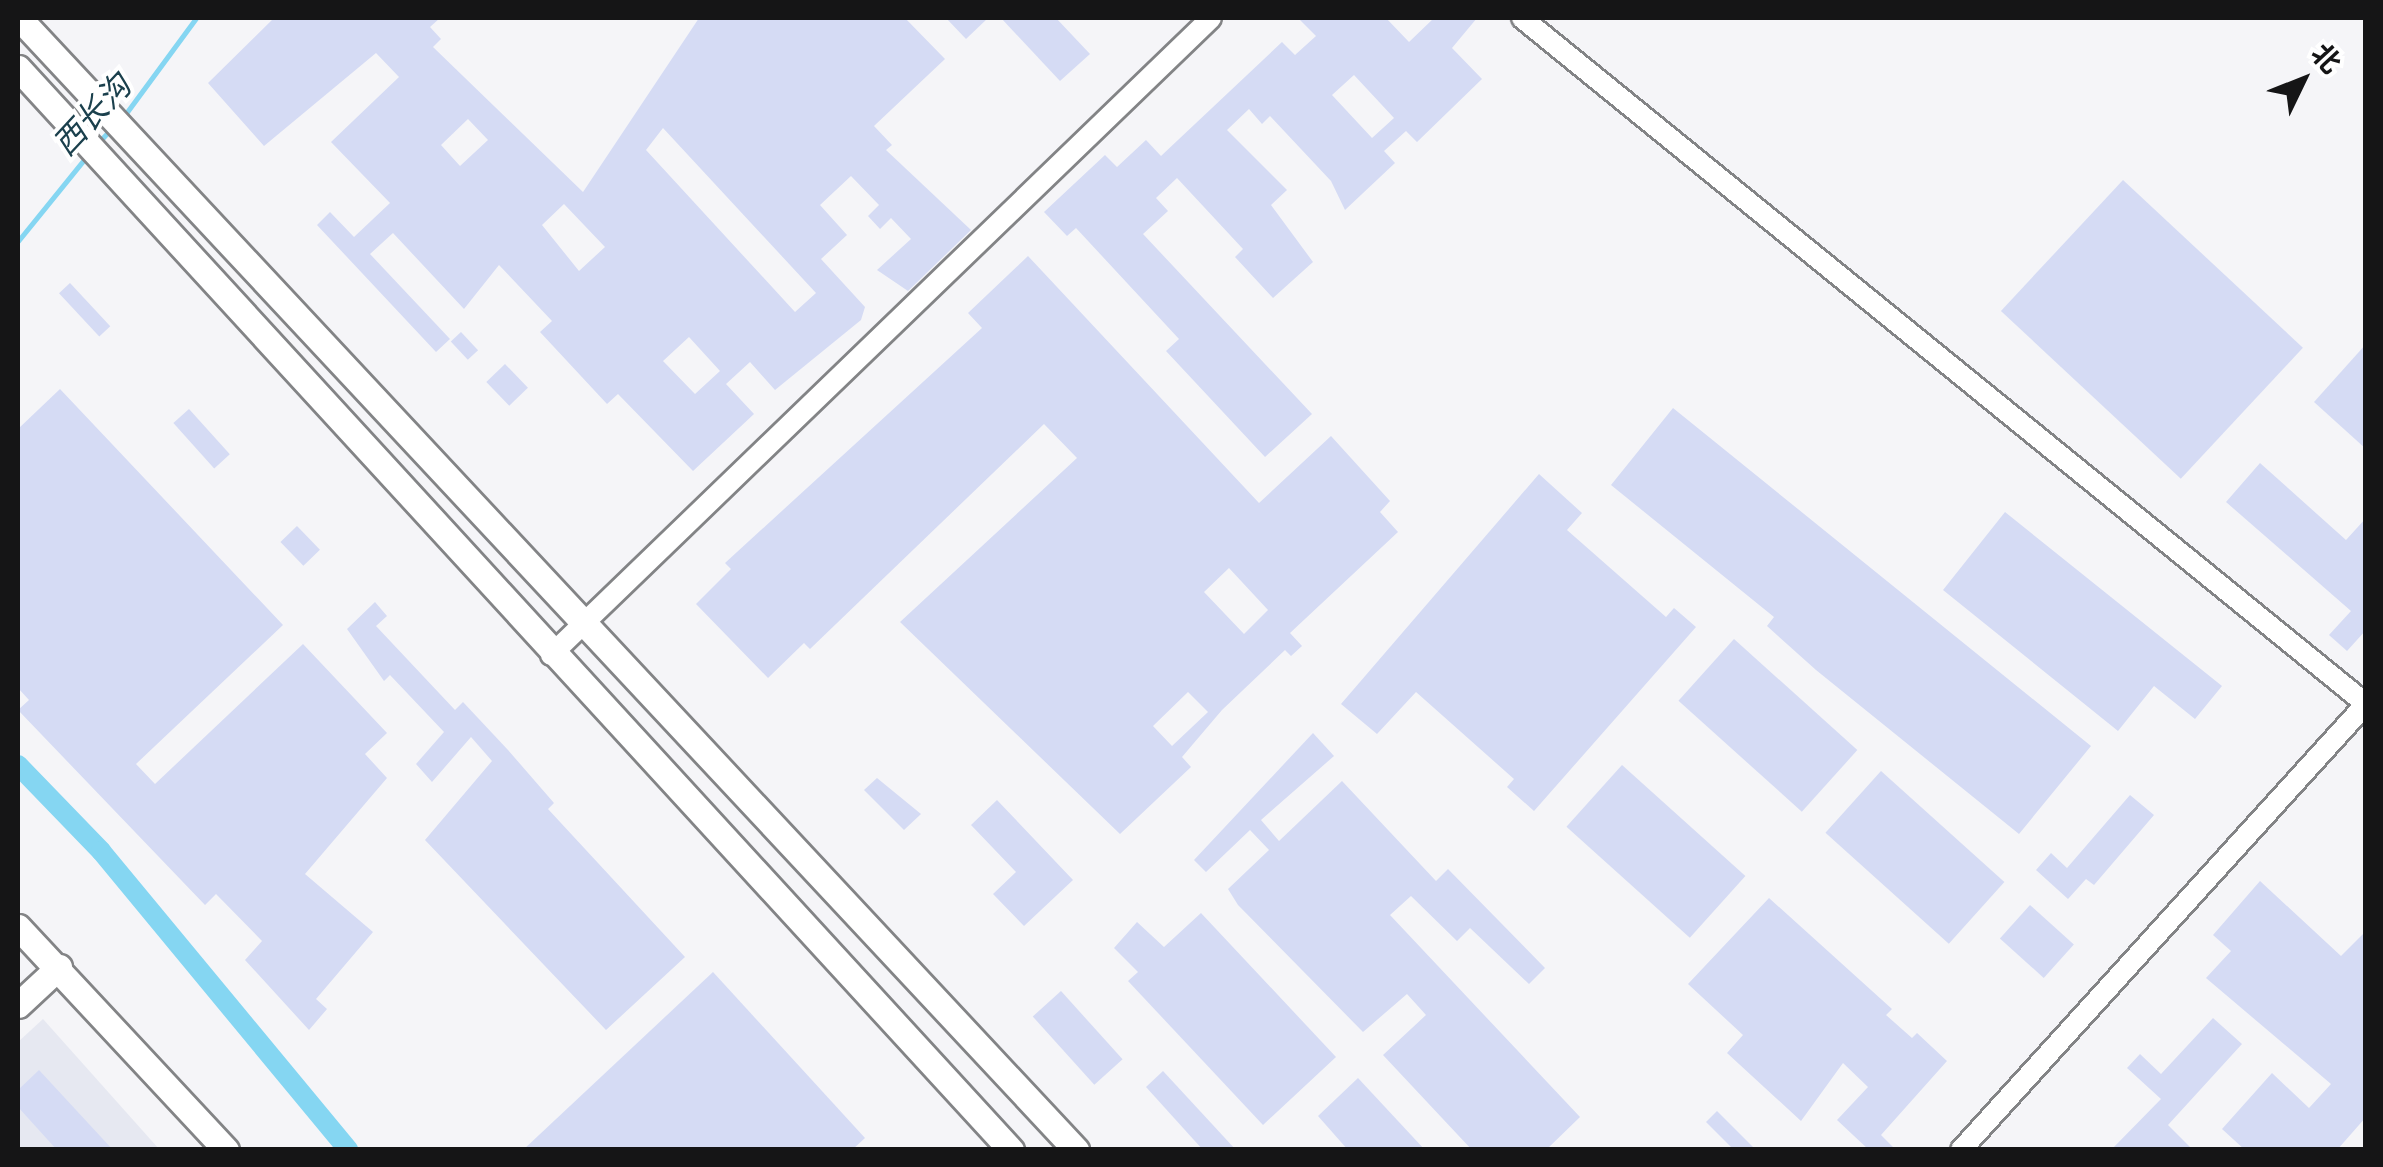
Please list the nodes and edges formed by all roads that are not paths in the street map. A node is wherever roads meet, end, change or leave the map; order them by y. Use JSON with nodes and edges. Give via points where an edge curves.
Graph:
{"nodes":[{"id":1,"x":19,"y":18,"type":"edge"},
{"id":2,"x":1211,"y":18,"type":"edge"},
{"id":3,"x":1522,"y":18,"type":"edge"},
{"id":4,"x":18,"y":68,"type":"edge"},
{"id":5,"x":582,"y":626,"type":"junction"},
{"id":6,"x":551,"y":656,"type":"junction"},
{"id":7,"x":2366,"y":704,"type":"edge"},
{"id":8,"x":18,"y":926,"type":"edge"},
{"id":9,"x":58,"y":967,"type":"junction"},
{"id":10,"x":18,"y":1005,"type":"edge"},
{"id":11,"x":226,"y":1150,"type":"edge"},
{"id":12,"x":1012,"y":1150,"type":"edge"},
{"id":13,"x":1076,"y":1150,"type":"edge"},
{"id":14,"x":1961,"y":1150,"type":"edge"}],
"edges":[{"from":1,"to":5,"type":"street"},
{"from":2,"to":5,"type":"street"},
{"from":3,"to":7,"type":"street"},
{"from":4,"to":6,"type":"street"},
{"from":5,"to":6,"type":"street"},
{"from":5,"to":13,"type":"street"},
{"from":6,"to":12,"type":"street"},
{"from":7,"to":14,"type":"street"},
{"from":8,"to":9,"type":"street"},
{"from":9,"to":10,"type":"street"},
{"from":9,"to":11,"type":"street"}]}
